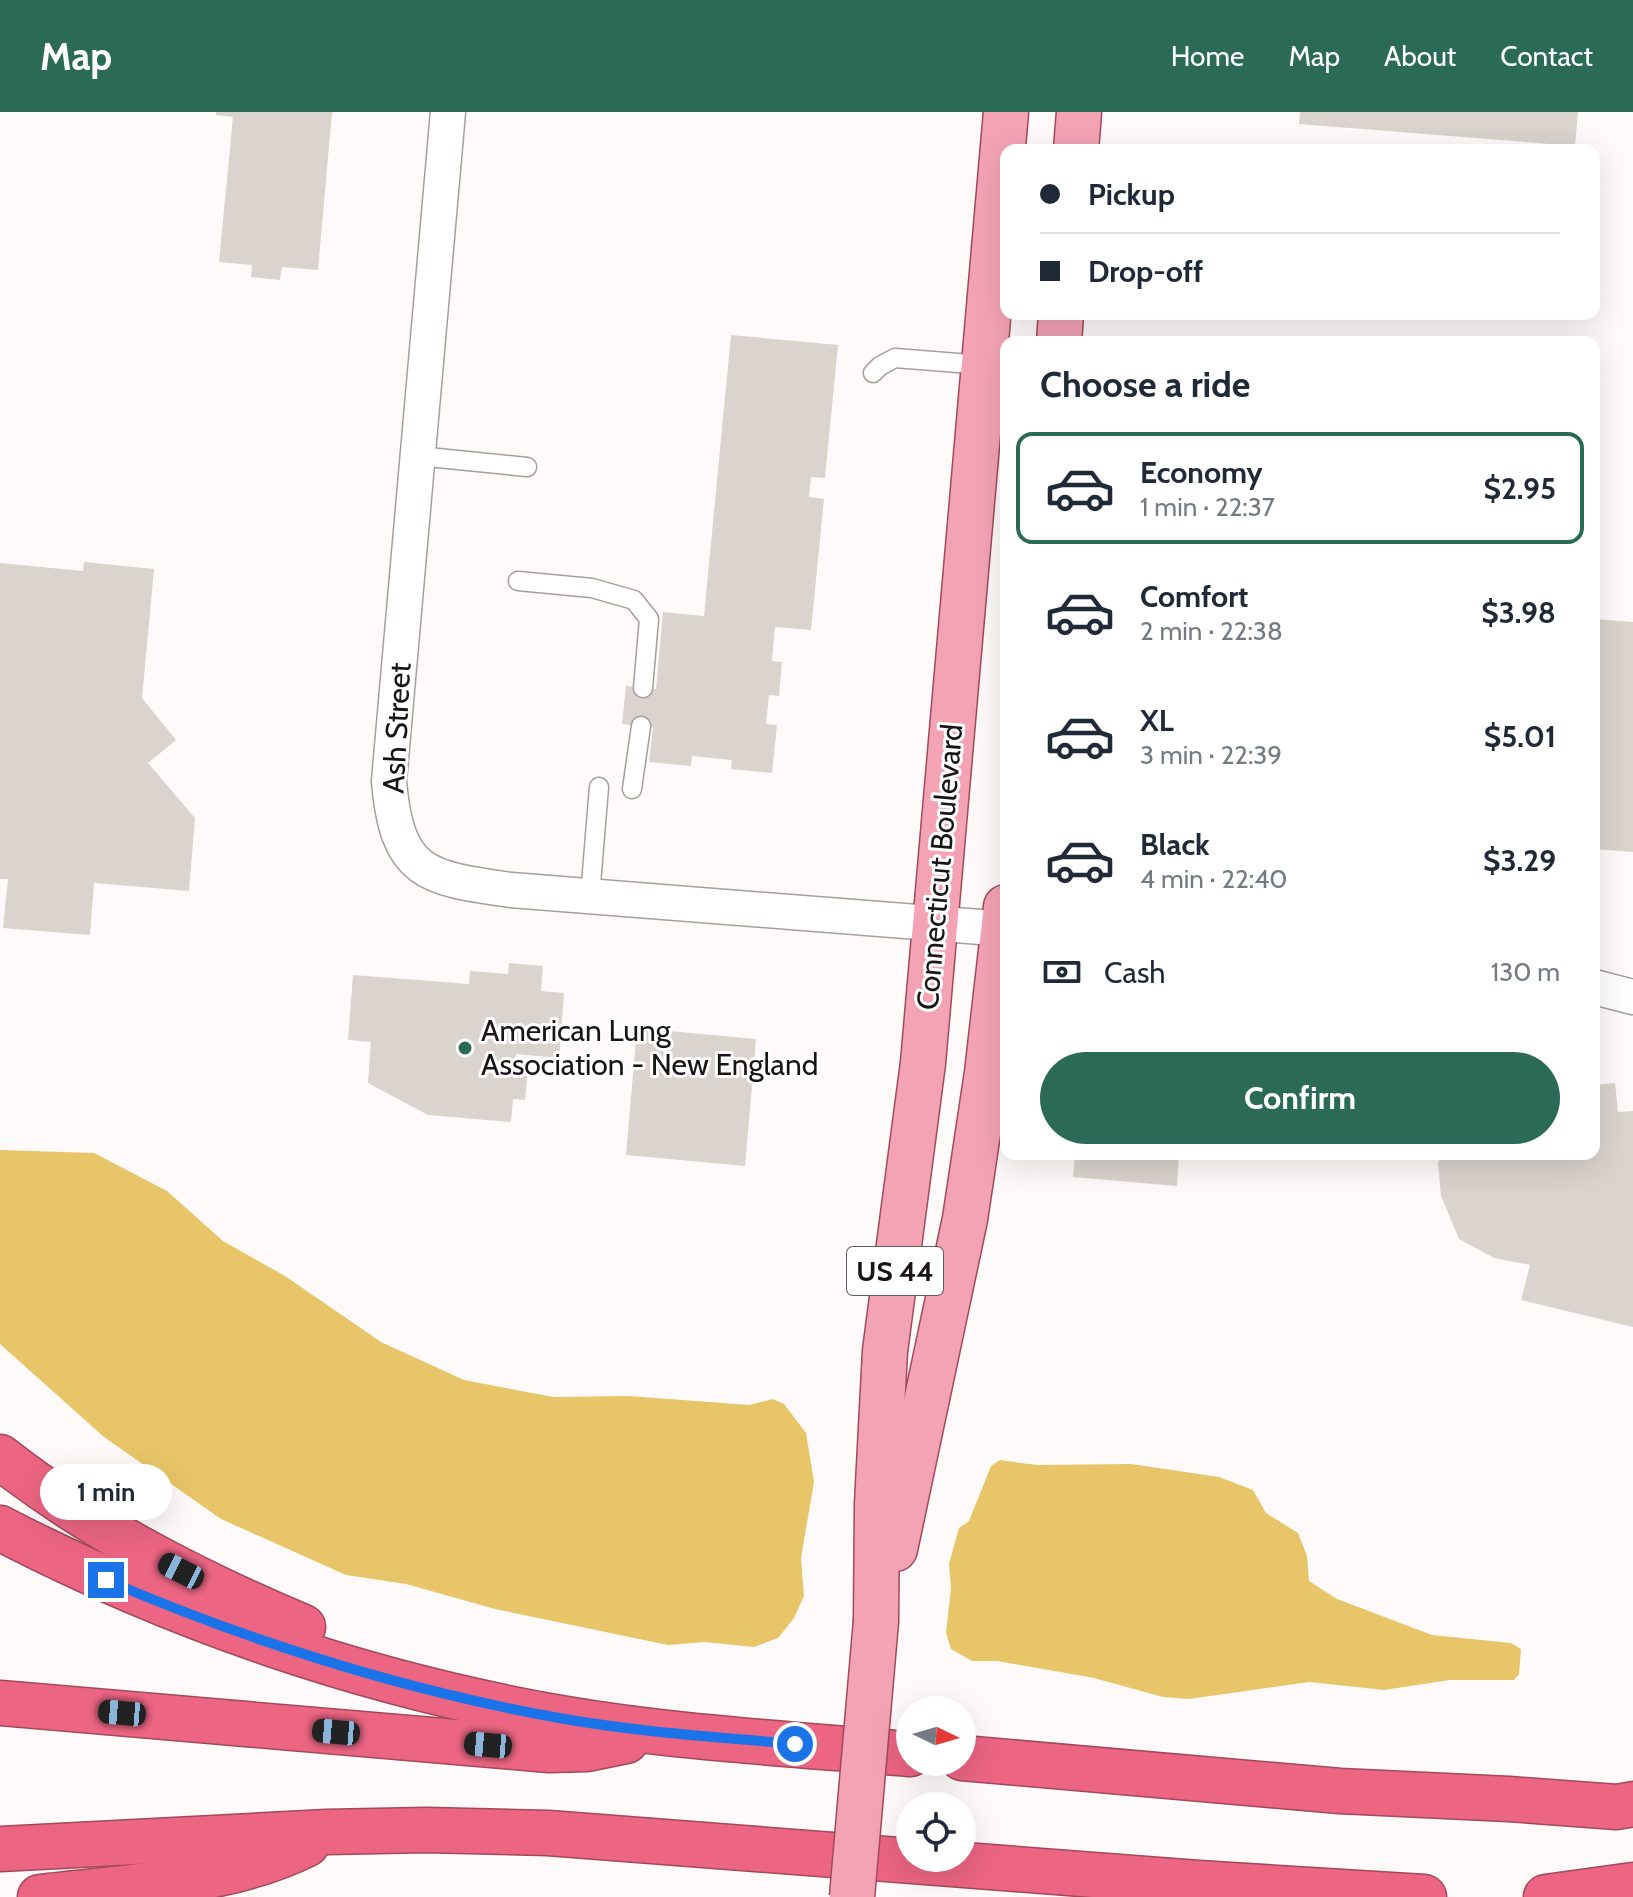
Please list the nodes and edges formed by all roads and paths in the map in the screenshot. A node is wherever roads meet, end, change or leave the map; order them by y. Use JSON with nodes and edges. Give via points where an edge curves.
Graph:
{"nodes":[{"id":1,"x":448,"y":112,"type":"edge"},
{"id":2,"x":1006,"y":112,"type":"edge"},
{"id":3,"x":1079,"y":112,"type":"edge"},
{"id":4,"x":1003,"y":144,"type":"edge"},
{"id":5,"x":1076,"y":144,"type":"edge"},
{"id":6,"x":1000,"y":178,"type":"edge"},
{"id":7,"x":983,"y":365,"type":"junction"},
{"id":8,"x":873,"y":373,"type":"dead end"},
{"id":9,"x":418,"y":456,"type":"junction"},
{"id":10,"x":527,"y":467,"type":"dead end"},
{"id":11,"x":518,"y":581,"type":"dead end"},
{"id":12,"x":643,"y":688,"type":"dead end"},
{"id":13,"x":641,"y":726,"type":"dead end"},
{"id":14,"x":599,"y":787,"type":"dead end"},
{"id":15,"x":632,"y":789,"type":"dead end"},
{"id":16,"x":590,"y":896,"type":"junction"},
{"id":17,"x":1000,"y":921,"type":"edge"},
{"id":18,"x":935,"y":923,"type":"junction"},
{"id":19,"x":1000,"y":963,"type":"edge"},
{"id":20,"x":1600,"y":989,"type":"edge"},
{"id":21,"x":1633,"y":997,"type":"edge"},
{"id":22,"x":0,"y":1457,"type":"edge"},
{"id":23,"x":0,"y":1528,"type":"edge"},
{"id":24,"x":876,"y":1621,"type":"junction"},
{"id":25,"x":0,"y":1703,"type":"edge"},
{"id":26,"x":518,"y":1710,"type":"junction"},
{"id":27,"x":658,"y":1731,"type":"junction"},
{"id":28,"x":896,"y":1753,"type":"edge"},
{"id":29,"x":976,"y":1759,"type":"edge"},
{"id":30,"x":1628,"y":1809,"type":"edge"},
{"id":31,"x":327,"y":1832,"type":"junction"},
{"id":32,"x":0,"y":1849,"type":"edge"},
{"id":33,"x":1633,"y":1885,"type":"edge"},
{"id":34,"x":40,"y":1897,"type":"edge"},
{"id":35,"x":852,"y":1897,"type":"edge"},
{"id":36,"x":1424,"y":1897,"type":"edge"},
{"id":37,"x":1546,"y":1897,"type":"edge"}],
"edges":[{"from":1,"to":9,"type":"street","name":"Ash Street"},
{"from":2,"to":4,"type":"main road","name":"Connecticut Boulevard","number":"US 44"},
{"from":3,"to":5,"type":"main road"},
{"from":6,"to":7,"type":"main road","name":"Connecticut Boulevard","number":"US 44"},
{"from":7,"to":8,"type":"lane","via":[[895,358]]},
{"from":7,"to":18,"type":"main road","name":"Connecticut Boulevard","number":"US 44"},
{"from":9,"to":10,"type":"lane"},
{"from":9,"to":16,"type":"street","name":"Ash Street","via":[[389,781],[395,827],[419,865],[453,882]]},
{"from":11,"to":12,"type":"lane","via":[[592,588],[634,600],[649,619]]},
{"from":13,"to":15,"type":"lane"},
{"from":14,"to":16,"type":"lane"},
{"from":16,"to":18,"type":"street","name":"Ash Street"},
{"from":17,"to":18,"type":"street","name":"Ash Street"},
{"from":18,"to":24,"type":"main road","name":"Connecticut Boulevard","number":"US 44","via":[[923,1063],[885,1351]]},
{"from":19,"to":24,"type":"main road","name":"Connecticut Boulevard","number":"US 44","via":[[965,1219]]},
{"from":20,"to":21,"type":"street"},
{"from":22,"to":26,"type":"highway","via":[[92,1521],[214,1587],[334,1640]]},
{"from":23,"to":26,"type":"highway","via":[[106,1580],[238,1632],[389,1679]]},
{"from":24,"to":35,"type":"main road","name":"Connecticut Boulevard","number":"US 44","bridge":true},
{"from":25,"to":27,"type":"highway","via":[[549,1750],[601,1747]]},
{"from":26,"to":27,"type":"highway"},
{"from":27,"to":28,"type":"highway"},
{"from":29,"to":30,"type":"highway","via":[[1328,1791]]},
{"from":31,"to":32,"type":"highway"},
{"from":31,"to":34,"type":"highway","via":[[279,1857],[229,1872]]},
{"from":31,"to":36,"type":"highway","via":[[589,1835]]},
{"from":33,"to":37,"type":"highway"}]}
